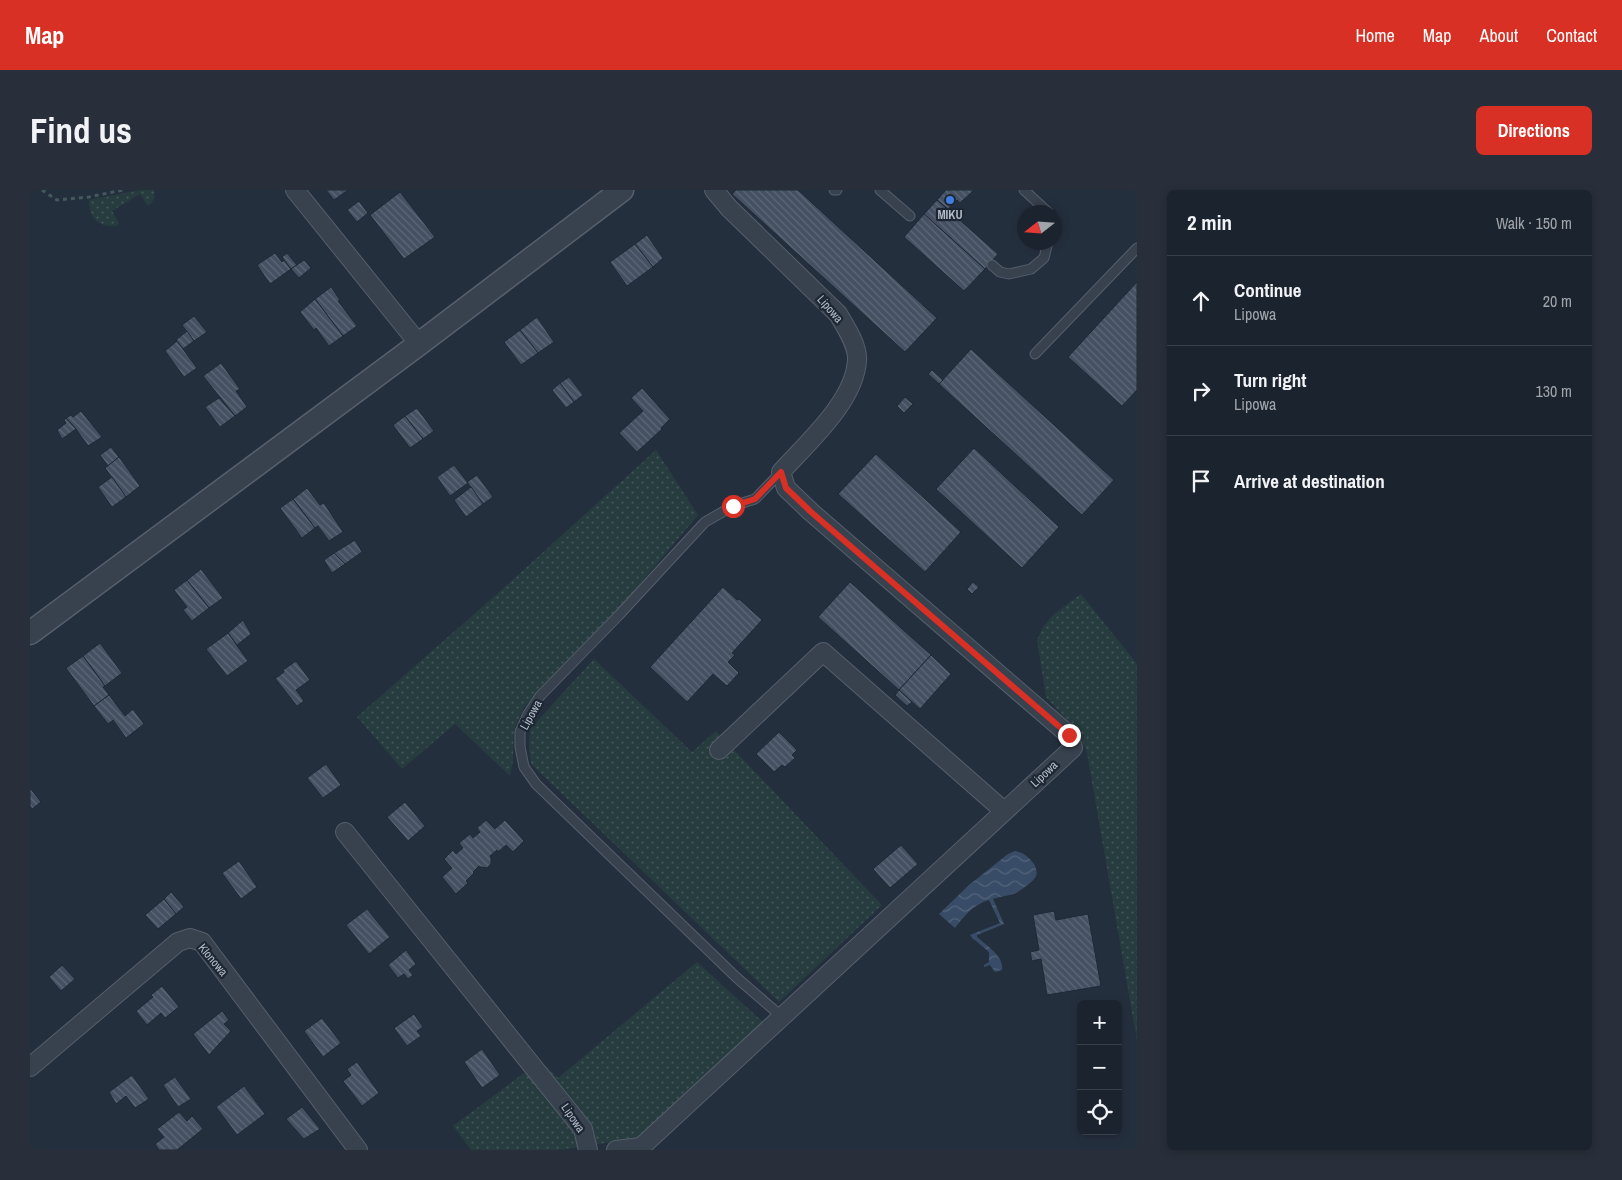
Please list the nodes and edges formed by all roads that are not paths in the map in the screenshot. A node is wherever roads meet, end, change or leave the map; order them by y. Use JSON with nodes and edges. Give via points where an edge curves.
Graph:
{"nodes":[{"id":1,"x":295,"y":190,"type":"edge"},
{"id":2,"x":622,"y":190,"type":"edge"},
{"id":3,"x":714,"y":190,"type":"edge"},
{"id":4,"x":880,"y":190,"type":"edge"},
{"id":5,"x":1024,"y":190,"type":"edge"},
{"id":6,"x":1040,"y":205,"type":"edge"},
{"id":7,"x":910,"y":216,"type":"dead end"},
{"id":8,"x":1137,"y":248,"type":"edge"},
{"id":9,"x":1046,"y":250,"type":"edge"},
{"id":10,"x":992,"y":265,"type":"dead end"},
{"id":11,"x":419,"y":344,"type":"junction"},
{"id":12,"x":1035,"y":354,"type":"dead end"},
{"id":13,"x":781,"y":472,"type":"junction"},
{"id":14,"x":30,"y":633,"type":"edge"},
{"id":15,"x":719,"y":750,"type":"dead end"},
{"id":16,"x":1004,"y":811,"type":"junction"},
{"id":17,"x":345,"y":832,"type":"dead end"},
{"id":18,"x":781,"y":1016,"type":"junction"},
{"id":19,"x":30,"y":1067,"type":"edge"},
{"id":20,"x":358,"y":1150,"type":"edge"},
{"id":21,"x":588,"y":1150,"type":"edge"},
{"id":22,"x":616,"y":1150,"type":"edge"}],
"edges":[{"from":1,"to":11,"type":"street"},
{"from":2,"to":11,"type":"street"},
{"from":3,"to":13,"type":"street","name":"Lipowa","via":[[838,314],[858,358],[853,382],[837,410]]},
{"from":4,"to":7,"type":"lane"},
{"from":5,"to":6,"type":"lane"},
{"from":8,"to":12,"type":"lane"},
{"from":9,"to":10,"type":"lane","via":[[1044,258],[1031,269],[1009,274]]},
{"from":11,"to":14,"type":"street"},
{"from":13,"to":16,"type":"street","name":"Lipowa","via":[[786,488],[811,512],[1069,735],[1073,748]]},
{"from":13,"to":18,"type":"lane","name":"Lipowa","via":[[755,499],[733,506],[705,522],[540,696],[520,732],[524,767],[536,784],[737,978]]},
{"from":15,"to":16,"type":"street","via":[[823,652]]},
{"from":16,"to":18,"type":"street","name":"Lipowa"},
{"from":17,"to":21,"type":"street","name":"Lipowa","via":[[583,1129]]},
{"from":18,"to":22,"type":"street","name":"Lipowa","via":[[641,1147]]},
{"from":19,"to":20,"type":"street","name":"Klonowa","via":[[178,942],[190,938],[202,942]]}]}
